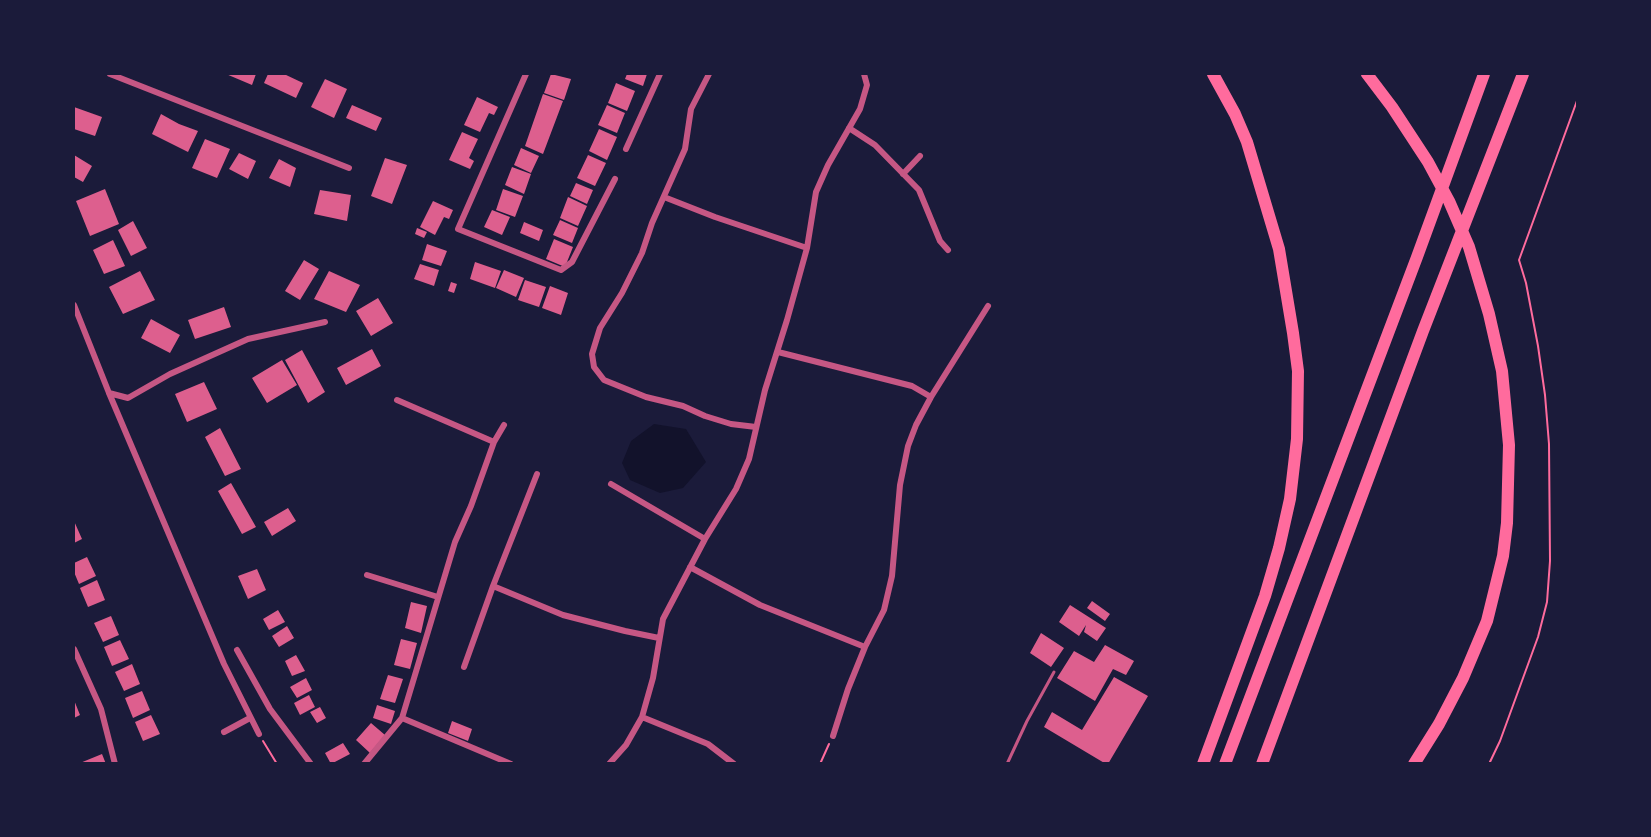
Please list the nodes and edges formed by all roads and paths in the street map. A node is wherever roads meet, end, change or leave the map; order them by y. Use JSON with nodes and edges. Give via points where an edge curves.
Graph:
{"nodes":[{"id":1,"x":110,"y":74,"type":"edge"},
{"id":2,"x":526,"y":74,"type":"edge"},
{"id":3,"x":660,"y":74,"type":"edge"},
{"id":4,"x":709,"y":74,"type":"edge"},
{"id":5,"x":864,"y":74,"type":"edge"},
{"id":6,"x":1213,"y":74,"type":"edge"},
{"id":7,"x":1367,"y":74,"type":"edge"},
{"id":8,"x":1484,"y":74,"type":"edge"},
{"id":9,"x":1523,"y":74,"type":"edge"},
{"id":10,"x":1578,"y":98,"type":"edge"},
{"id":11,"x":849,"y":128,"type":"junction"},
{"id":12,"x":626,"y":149,"type":"dead end"},
{"id":13,"x":920,"y":156,"type":"dead end"},
{"id":14,"x":349,"y":168,"type":"dead end"},
{"id":15,"x":903,"y":174,"type":"junction"},
{"id":16,"x":615,"y":179,"type":"dead end"},
{"id":17,"x":664,"y":197,"type":"junction"},
{"id":18,"x":807,"y":248,"type":"junction"},
{"id":19,"x":948,"y":250,"type":"dead end"},
{"id":20,"x":74,"y":304,"type":"edge"},
{"id":21,"x":988,"y":306,"type":"dead end"},
{"id":22,"x":325,"y":322,"type":"dead end"},
{"id":23,"x":778,"y":352,"type":"junction"},
{"id":24,"x":109,"y":393,"type":"junction"},
{"id":25,"x":931,"y":397,"type":"junction"},
{"id":26,"x":397,"y":400,"type":"dead end"},
{"id":27,"x":504,"y":425,"type":"dead end"},
{"id":28,"x":756,"y":427,"type":"junction"},
{"id":29,"x":494,"y":442,"type":"junction"},
{"id":30,"x":537,"y":474,"type":"dead end"},
{"id":31,"x":611,"y":484,"type":"dead end"},
{"id":32,"x":705,"y":539,"type":"junction"},
{"id":33,"x":690,"y":567,"type":"junction"},
{"id":34,"x":367,"y":575,"type":"dead end"},
{"id":35,"x":492,"y":586,"type":"junction"},
{"id":36,"x":438,"y":597,"type":"junction"},
{"id":37,"x":659,"y":638,"type":"junction"},
{"id":38,"x":865,"y":647,"type":"junction"},
{"id":39,"x":74,"y":649,"type":"edge"},
{"id":40,"x":237,"y":650,"type":"dead end"},
{"id":41,"x":464,"y":667,"type":"dead end"},
{"id":42,"x":1054,"y":672,"type":"dead end"},
{"id":43,"x":642,"y":717,"type":"junction"},
{"id":44,"x":250,"y":718,"type":"junction"},
{"id":45,"x":402,"y":718,"type":"junction"},
{"id":46,"x":224,"y":732,"type":"dead end"},
{"id":47,"x":259,"y":734,"type":"joint"},
{"id":48,"x":833,"y":736,"type":"joint"},
{"id":49,"x":115,"y":764,"type":"edge"},
{"id":50,"x":277,"y":764,"type":"edge"},
{"id":51,"x":311,"y":764,"type":"edge"},
{"id":52,"x":364,"y":764,"type":"edge"},
{"id":53,"x":511,"y":764,"type":"edge"},
{"id":54,"x":609,"y":764,"type":"edge"},
{"id":55,"x":734,"y":764,"type":"edge"},
{"id":56,"x":820,"y":764,"type":"edge"},
{"id":57,"x":1007,"y":764,"type":"edge"},
{"id":58,"x":1203,"y":764,"type":"edge"},
{"id":59,"x":1225,"y":764,"type":"edge"},
{"id":60,"x":1262,"y":764,"type":"edge"},
{"id":61,"x":1414,"y":764,"type":"edge"},
{"id":62,"x":1489,"y":764,"type":"edge"}],
"edges":[{"from":1,"to":14,"type":"street"},
{"from":2,"to":16,"type":"street","via":[[458,229],[561,270],[572,262]]},
{"from":3,"to":12,"type":"street"},
{"from":4,"to":17,"type":"street","via":[[691,109],[685,149]]},
{"from":5,"to":11,"type":"street","via":[[867,85]]},
{"from":6,"to":58,"type":"highway","via":[[1246,142],[1279,249],[1298,371],[1297,439],[1279,548]]},
{"from":7,"to":61,"type":"highway","via":[[1428,162],[1469,247],[1502,370],[1509,445],[1507,523],[1487,621],[1464,678]]},
{"from":8,"to":59,"type":"highway"},
{"from":9,"to":60,"type":"highway"},
{"from":10,"to":62,"type":"path","via":[[1519,260],[1545,395],[1550,454],[1549,572],[1538,638]]},
{"from":11,"to":15,"type":"street","via":[[875,145]]},
{"from":11,"to":18,"type":"street","via":[[816,192]]},
{"from":13,"to":15,"type":"street"},
{"from":15,"to":19,"type":"street","via":[[919,190],[940,241]]},
{"from":17,"to":18,"type":"street"},
{"from":17,"to":28,"type":"street","via":[[642,253],[600,328],[592,354],[594,368],[604,380],[646,397],[683,406],[722,422]]},
{"from":18,"to":23,"type":"street"},
{"from":20,"to":24,"type":"street"},
{"from":21,"to":25,"type":"street"},
{"from":22,"to":24,"type":"street","via":[[248,339],[170,374],[128,398]]},
{"from":23,"to":25,"type":"street","via":[[912,386]]},
{"from":23,"to":28,"type":"street"},
{"from":24,"to":44,"type":"street"},
{"from":25,"to":38,"type":"street","via":[[908,446],[900,485],[892,576],[884,610]]},
{"from":26,"to":29,"type":"street"},
{"from":27,"to":29,"type":"street"},
{"from":28,"to":32,"type":"street","via":[[736,489]]},
{"from":29,"to":36,"type":"street"},
{"from":30,"to":35,"type":"street"},
{"from":31,"to":32,"type":"street"},
{"from":32,"to":33,"type":"street"},
{"from":33,"to":37,"type":"street","via":[[663,619]]},
{"from":33,"to":38,"type":"street","via":[[760,605]]},
{"from":34,"to":36,"type":"street"},
{"from":35,"to":37,"type":"street","via":[[563,615]]},
{"from":35,"to":41,"type":"street"},
{"from":36,"to":45,"type":"street"},
{"from":37,"to":43,"type":"street"},
{"from":38,"to":48,"type":"street"},
{"from":39,"to":49,"type":"street","via":[[101,709]]},
{"from":40,"to":51,"type":"street","via":[[270,709]]},
{"from":42,"to":57,"type":"lane"},
{"from":43,"to":54,"type":"street"},
{"from":43,"to":55,"type":"street","via":[[708,744]]},
{"from":44,"to":46,"type":"street"},
{"from":44,"to":47,"type":"street"},
{"from":45,"to":52,"type":"street"},
{"from":45,"to":53,"type":"street"},
{"from":47,"to":50,"type":"path"},
{"from":48,"to":56,"type":"path"}]}
